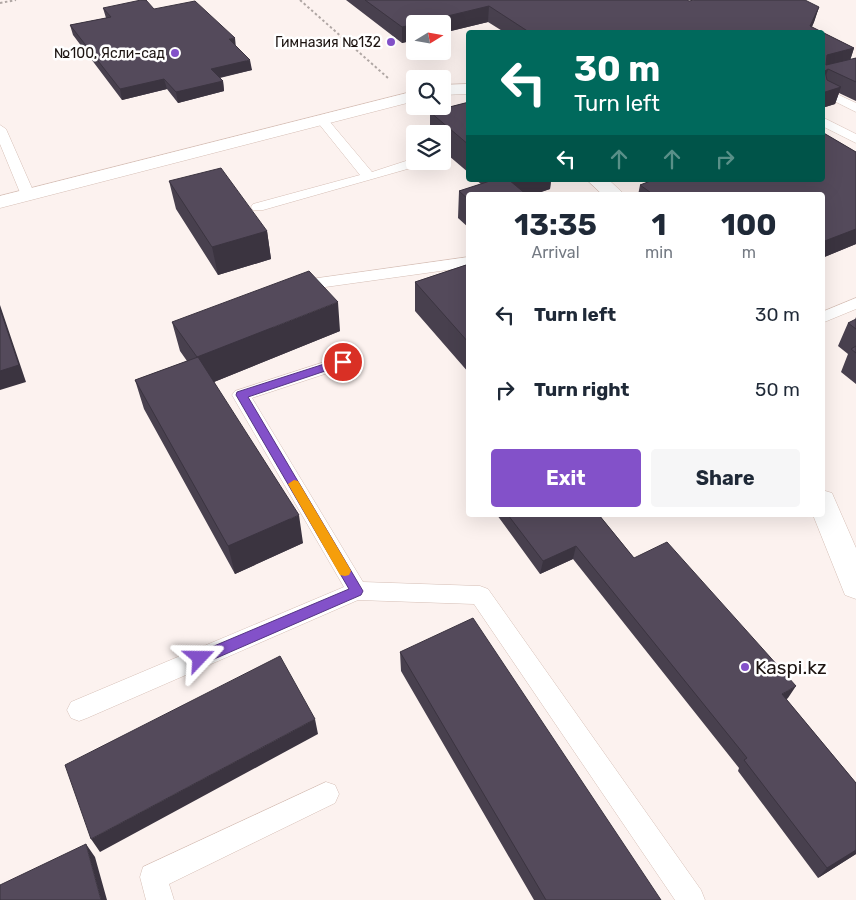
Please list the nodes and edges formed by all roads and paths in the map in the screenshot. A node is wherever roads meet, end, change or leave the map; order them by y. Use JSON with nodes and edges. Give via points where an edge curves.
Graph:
{"nodes":[{"id":1,"x":16,"y":0,"type":"edge"},
{"id":2,"x":300,"y":0,"type":"edge"},
{"id":3,"x":0,"y":3,"type":"edge"},
{"id":4,"x":466,"y":89,"type":"edge"},
{"id":5,"x":451,"y":90,"type":"edge"},
{"id":6,"x":406,"y":92,"type":"edge"},
{"id":7,"x":825,"y":92,"type":"edge"},
{"id":8,"x":406,"y":98,"type":"edge"},
{"id":9,"x":856,"y":108,"type":"edge"},
{"id":10,"x":321,"y":119,"type":"junction"},
{"id":11,"x":825,"y":123,"type":"edge"},
{"id":12,"x":0,"y":129,"type":"edge"},
{"id":13,"x":856,"y":139,"type":"edge"},
{"id":14,"x":406,"y":165,"type":"edge"},
{"id":15,"x":369,"y":177,"type":"junction"},
{"id":16,"x":599,"y":182,"type":"edge"},
{"id":17,"x":611,"y":192,"type":"edge"},
{"id":18,"x":28,"y":195,"type":"junction"},
{"id":19,"x":0,"y":202,"type":"edge"},
{"id":20,"x":258,"y":207,"type":"dead end"},
{"id":21,"x":466,"y":262,"type":"edge"},
{"id":22,"x":311,"y":284,"type":"edge"},
{"id":23,"x":856,"y":303,"type":"edge"},
{"id":24,"x":825,"y":317,"type":"edge"},
{"id":25,"x":343,"y":362,"type":"dead end"},
{"id":26,"x":825,"y":508,"type":"edge"},
{"id":27,"x":856,"y":586,"type":"edge"},
{"id":28,"x":357,"y":591,"type":"junction"},
{"id":29,"x":79,"y":710,"type":"dead end"},
{"id":30,"x":326,"y":794,"type":"dead end"},
{"id":31,"x":160,"y":900,"type":"edge"},
{"id":32,"x":691,"y":900,"type":"edge"}],
"edges":[{"from":1,"to":3,"type":"path"},
{"from":2,"to":6,"type":"path"},
{"from":4,"to":5,"type":"street"},
{"from":7,"to":9,"type":"lane"},
{"from":8,"to":10,"type":"street"},
{"from":10,"to":15,"type":"lane"},
{"from":10,"to":18,"type":"street"},
{"from":11,"to":13,"type":"lane"},
{"from":12,"to":18,"type":"lane"},
{"from":14,"to":15,"type":"lane"},
{"from":15,"to":20,"type":"lane"},
{"from":16,"to":17,"type":"street"},
{"from":18,"to":19,"type":"street"},
{"from":21,"to":22,"type":"lane"},
{"from":23,"to":24,"type":"lane"},
{"from":25,"to":28,"type":"lane","via":[[241,395]]},
{"from":26,"to":27,"type":"street"},
{"from":28,"to":29,"type":"lane"},
{"from":28,"to":32,"type":"lane","via":[[480,594]]},
{"from":30,"to":31,"type":"lane","via":[[153,877]]}]}
